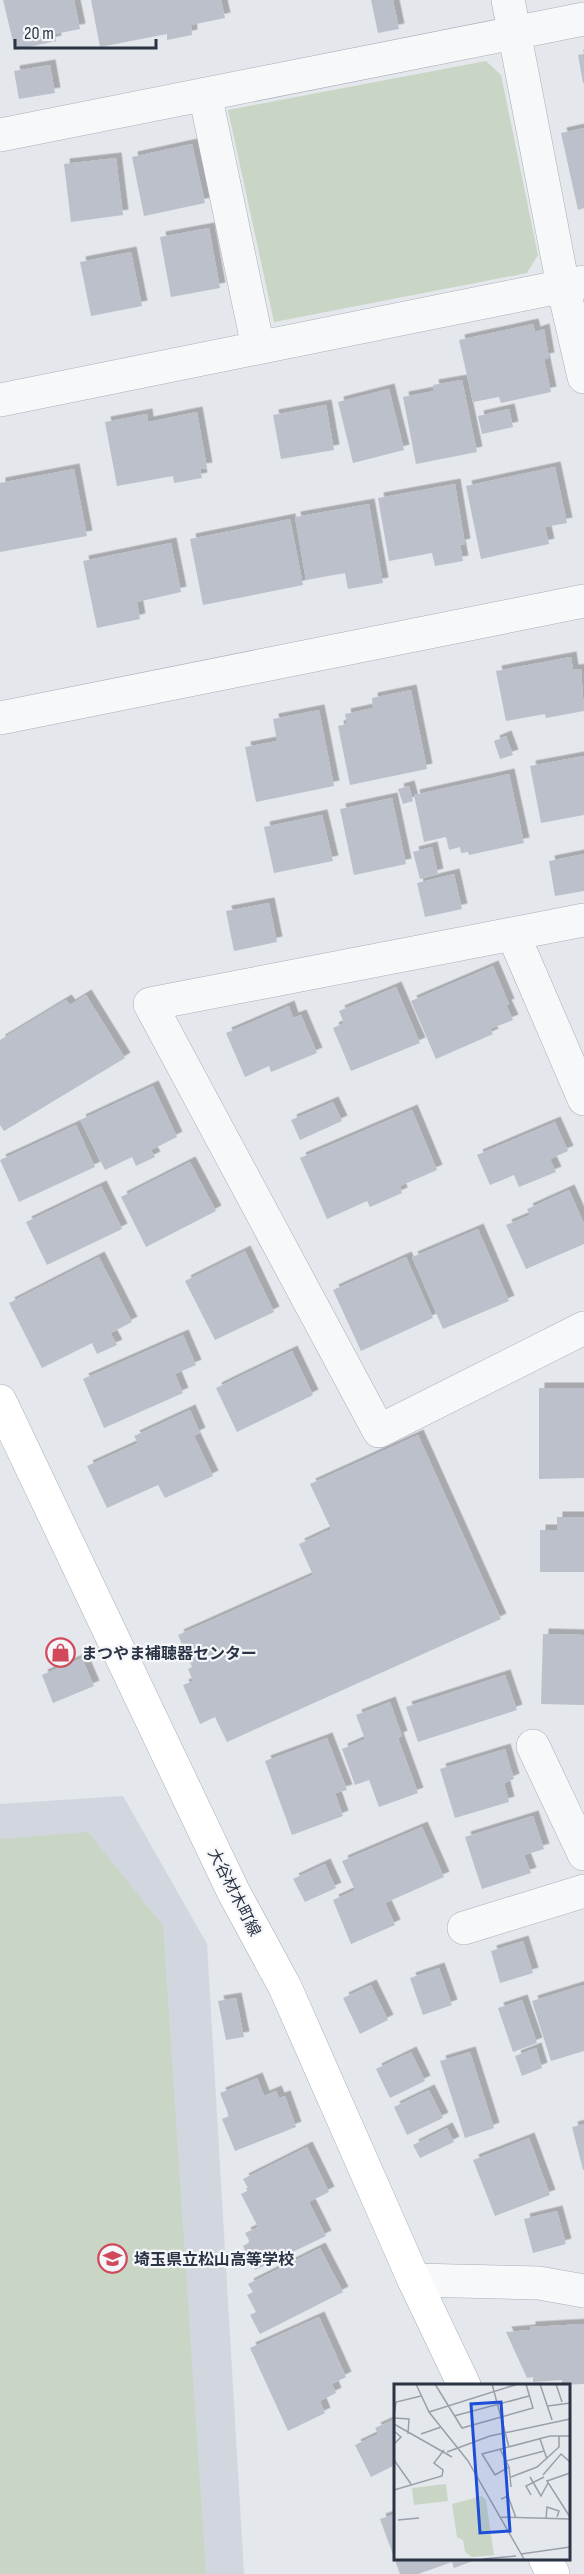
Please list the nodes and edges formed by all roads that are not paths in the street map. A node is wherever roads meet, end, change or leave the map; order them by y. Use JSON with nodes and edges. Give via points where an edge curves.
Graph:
{"nodes":[{"id":1,"x":508,"y":0,"type":"edge"},
{"id":2,"x":584,"y":19,"type":"edge"},
{"id":3,"x":514,"y":32,"type":"junction"},
{"id":4,"x":206,"y":94,"type":"junction"},
{"id":5,"x":0,"y":135,"type":"edge"},
{"id":6,"x":574,"y":284,"type":"edge"},
{"id":7,"x":258,"y":347,"type":"junction"},
{"id":8,"x":584,"y":377,"type":"edge"},
{"id":9,"x":0,"y":400,"type":"edge"},
{"id":10,"x":584,"y":601,"type":"edge"},
{"id":11,"x":0,"y":718,"type":"edge"},
{"id":12,"x":584,"y":920,"type":"edge"},
{"id":13,"x":513,"y":934,"type":"junction"},
{"id":14,"x":584,"y":1098,"type":"edge"},
{"id":15,"x":584,"y":1328,"type":"edge"},
{"id":16,"x":0,"y":1401,"type":"edge"},
{"id":17,"x":533,"y":1746,"type":"dead end"},
{"id":18,"x":584,"y":1854,"type":"edge"},
{"id":19,"x":584,"y":1891,"type":"edge"},
{"id":20,"x":464,"y":1928,"type":"dead end"},
{"id":21,"x":414,"y":2280,"type":"junction"},
{"id":22,"x":584,"y":2291,"type":"edge"},
{"id":23,"x":464,"y":2384,"type":"edge"},
{"id":24,"x":546,"y":2559,"type":"edge"},
{"id":25,"x":553,"y":2574,"type":"edge"}],
"edges":[{"from":1,"to":3,"type":"street"},
{"from":2,"to":3,"type":"street"},
{"from":3,"to":4,"type":"street"},
{"from":3,"to":6,"type":"street"},
{"from":4,"to":5,"type":"street"},
{"from":4,"to":7,"type":"street"},
{"from":6,"to":7,"type":"street"},
{"from":6,"to":8,"type":"street"},
{"from":7,"to":9,"type":"street"},
{"from":10,"to":11,"type":"street"},
{"from":12,"to":13,"type":"street"},
{"from":13,"to":14,"type":"street"},
{"from":13,"to":15,"type":"street","via":[[150,1004],[379,1431]]},
{"from":16,"to":21,"type":"main road","name":"大谷材木町線","via":[[233,1891],[285,1987]]},
{"from":17,"to":18,"type":"street"},
{"from":19,"to":20,"type":"street"},
{"from":21,"to":22,"type":"street","via":[[539,2283]]},
{"from":21,"to":23,"type":"main road","name":"大谷材木町線"},
{"from":24,"to":25,"type":"main road"}]}
